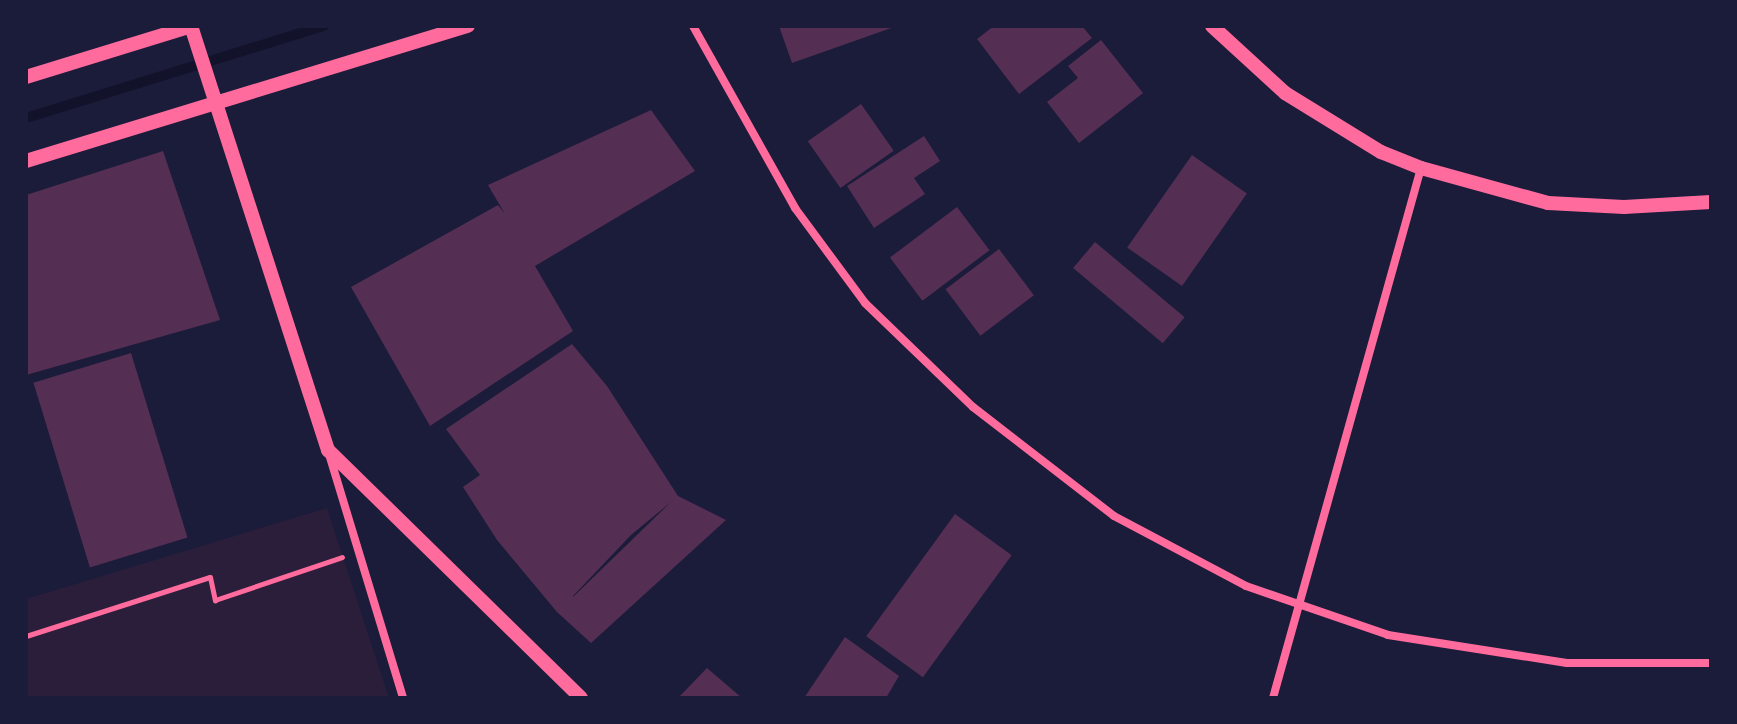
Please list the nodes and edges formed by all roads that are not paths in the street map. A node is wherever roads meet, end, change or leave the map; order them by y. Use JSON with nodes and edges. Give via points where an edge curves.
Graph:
{"nodes":[{"id":1,"x":192,"y":26,"type":"edge"},
{"id":2,"x":468,"y":26,"type":"edge"},
{"id":3,"x":693,"y":26,"type":"edge"},
{"id":4,"x":1212,"y":26,"type":"edge"},
{"id":5,"x":26,"y":77,"type":"edge"},
{"id":6,"x":216,"y":103,"type":"junction"},
{"id":7,"x":26,"y":161,"type":"edge"},
{"id":8,"x":1421,"y":168,"type":"junction"},
{"id":9,"x":1711,"y":202,"type":"edge"},
{"id":10,"x":328,"y":450,"type":"junction"},
{"id":11,"x":1302,"y":609,"type":"junction"},
{"id":12,"x":1711,"y":663,"type":"edge"},
{"id":13,"x":403,"y":698,"type":"edge"},
{"id":14,"x":581,"y":698,"type":"edge"},
{"id":15,"x":1273,"y":698,"type":"edge"}],
"edges":[{"from":1,"to":5,"type":"street"},
{"from":1,"to":6,"type":"street"},
{"from":2,"to":6,"type":"street"},
{"from":3,"to":11,"type":"street","via":[[795,208],[865,303],[901,340],[973,407],[1114,516],[1180,555]]},
{"from":4,"to":8,"type":"street","via":[[1285,93],[1381,152]]},
{"from":6,"to":7,"type":"street"},
{"from":6,"to":10,"type":"street"},
{"from":8,"to":9,"type":"street","via":[[1548,203],[1624,207]]},
{"from":8,"to":11,"type":"street"},
{"from":10,"to":13,"type":"street"},
{"from":10,"to":14,"type":"street"},
{"from":11,"to":12,"type":"street","via":[[1388,635],[1474,652],[1567,663]]},
{"from":11,"to":15,"type":"street"}]}
